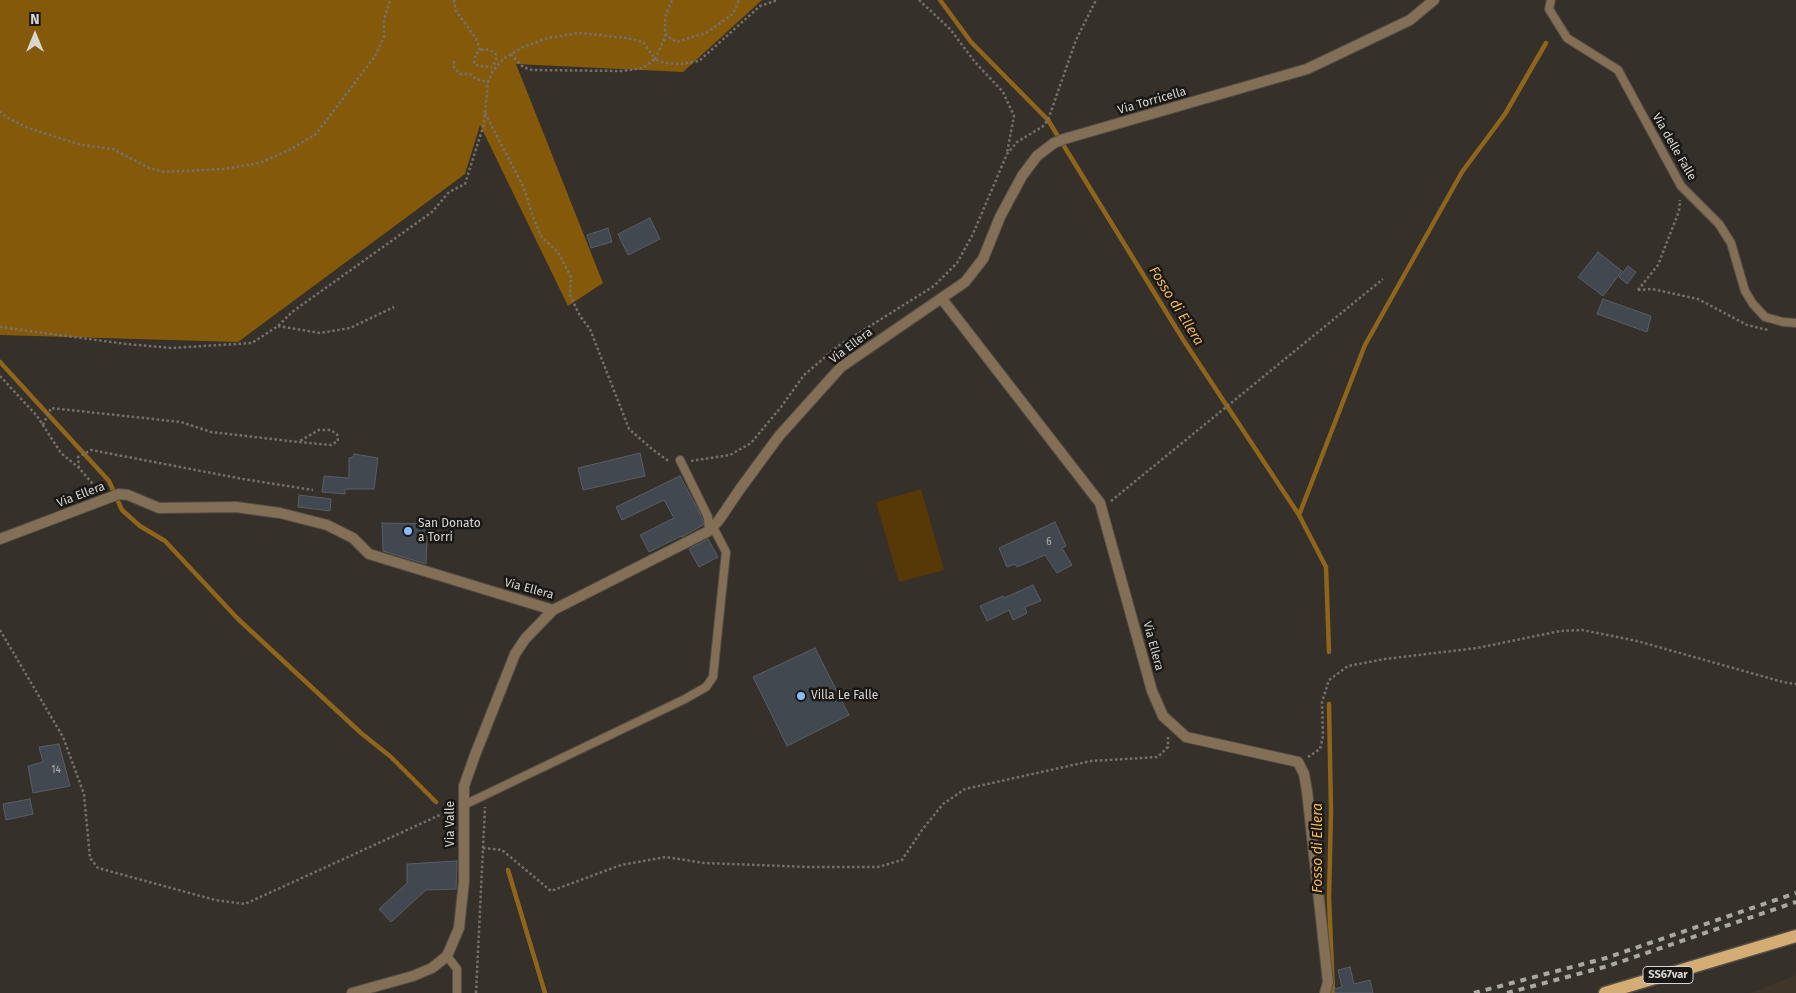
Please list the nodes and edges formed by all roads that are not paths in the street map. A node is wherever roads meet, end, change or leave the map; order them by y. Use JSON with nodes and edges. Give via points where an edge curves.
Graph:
{"nodes":[{"id":1,"x":1434,"y":0,"type":"edge"},
{"id":2,"x":1550,"y":0,"type":"edge"},
{"id":3,"x":942,"y":299,"type":"junction"},
{"id":4,"x":1796,"y":323,"type":"edge"},
{"id":5,"x":680,"y":460,"type":"road end"},
{"id":6,"x":711,"y":529,"type":"junction"},
{"id":7,"x":0,"y":539,"type":"edge"},
{"id":8,"x":553,"y":610,"type":"junction"},
{"id":9,"x":464,"y":805,"type":"junction"},
{"id":10,"x":1796,"y":936,"type":"edge"},
{"id":11,"x":447,"y":956,"type":"junction"},
{"id":12,"x":352,"y":993,"type":"edge"},
{"id":13,"x":457,"y":993,"type":"edge"},
{"id":14,"x":1325,"y":993,"type":"edge"},
{"id":15,"x":1606,"y":993,"type":"edge"}],
"edges":[{"from":1,"to":3,"type":"street","name":"Via Torricella","via":[[1410,20],[1307,69],[1059,141],[1037,156],[1022,176],[983,259],[965,282]]},
{"from":2,"to":4,"type":"lane","name":"Via delle Falle","via":[[1549,9],[1567,38],[1618,70],[1681,186],[1719,224],[1731,243],[1745,291],[1753,304],[1765,317]]},
{"from":3,"to":6,"type":"street","name":"Via Ellera","via":[[841,367],[779,436]]},
{"from":3,"to":14,"type":"street","name":"Via Ellera","via":[[1100,503],[1152,691],[1162,716],[1186,737],[1298,762],[1307,791],[1328,982]]},
{"from":5,"to":6,"type":"lane"},
{"from":6,"to":8,"type":"street","name":"Via Ellera"},
{"from":6,"to":9,"type":"lane","via":[[726,552],[713,677],[706,687]]},
{"from":7,"to":8,"type":"street","name":"Via Ellera","via":[[120,494],[159,508],[236,507],[280,513],[328,525],[353,538],[369,554]]},
{"from":8,"to":9,"type":"street","name":"Via Valle","via":[[515,654],[464,786]]},
{"from":9,"to":11,"type":"street","name":"Via Valle","via":[[464,881],[459,928]]},
{"from":10,"to":15,"type":"main road","number":"SS67var"},
{"from":11,"to":12,"type":"street","via":[[432,968],[413,976]]},
{"from":11,"to":13,"type":"lane","via":[[457,969]]}]}
